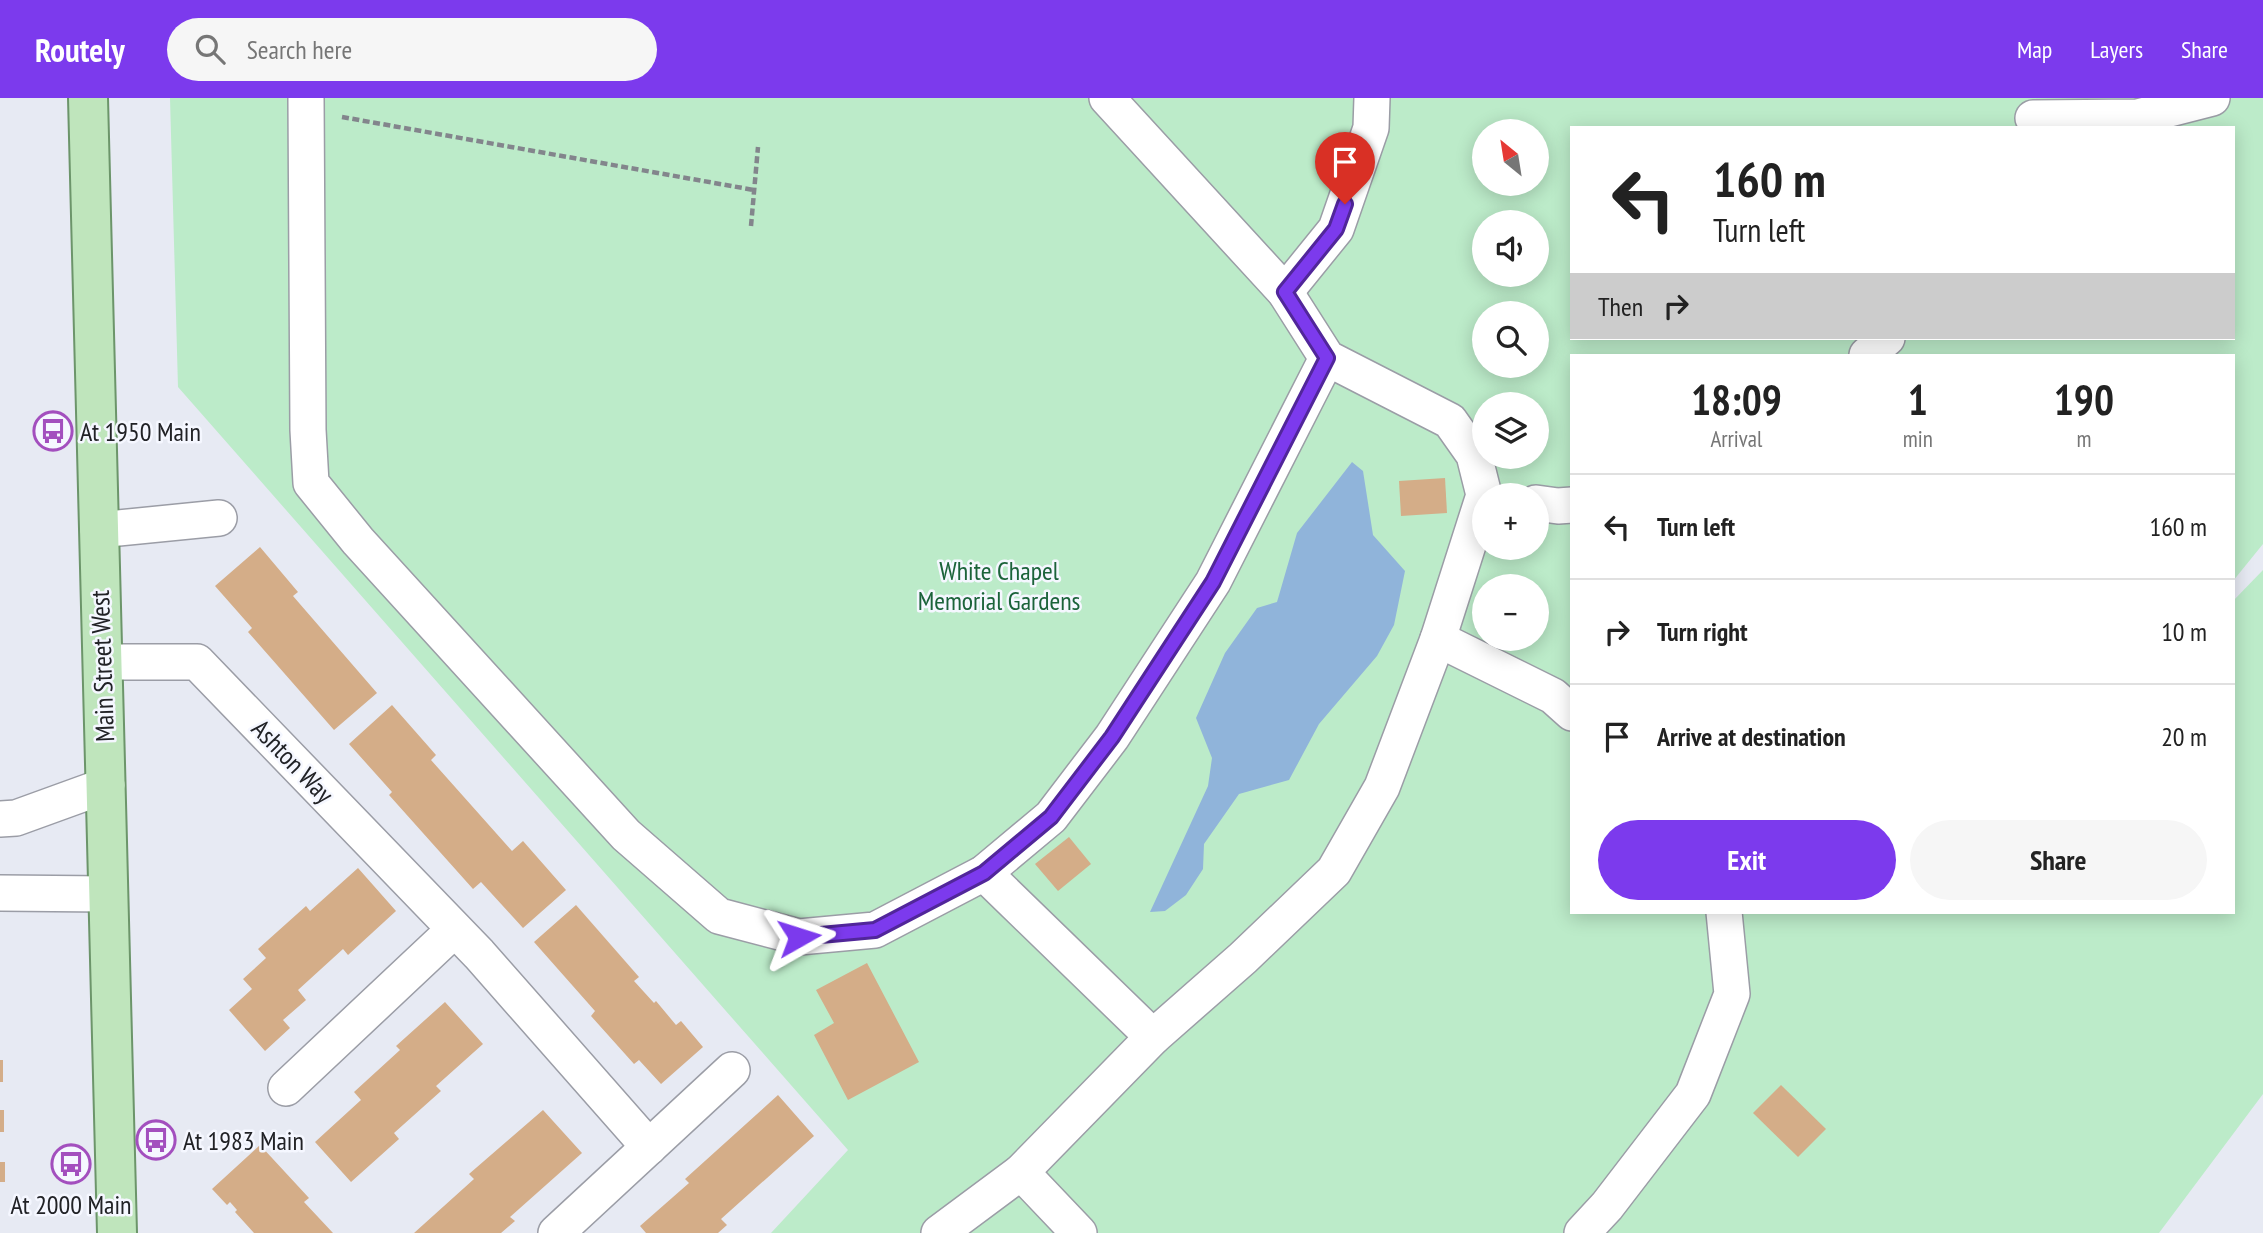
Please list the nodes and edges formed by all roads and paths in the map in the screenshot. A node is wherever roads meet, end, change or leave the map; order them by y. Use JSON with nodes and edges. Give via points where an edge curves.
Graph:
{"nodes":[{"id":1,"x":88,"y":98,"type":"edge"},
{"id":2,"x":1107,"y":98,"type":"edge"},
{"id":3,"x":1372,"y":98,"type":"edge"},
{"id":4,"x":2212,"y":98,"type":"edge"},
{"id":5,"x":306,"y":104,"type":"edge"},
{"id":6,"x":2031,"y":115,"type":"edge"},
{"id":7,"x":758,"y":147,"type":"dead end"},
{"id":8,"x":754,"y":190,"type":"junction"},
{"id":9,"x":751,"y":226,"type":"dead end"},
{"id":10,"x":1285,"y":292,"type":"junction"},
{"id":11,"x":1884,"y":340,"type":"edge"},
{"id":12,"x":1868,"y":354,"type":"edge"},
{"id":13,"x":1327,"y":358,"type":"junction"},
{"id":14,"x":1482,"y":483,"type":"edge"},
{"id":15,"x":1549,"y":505,"type":"edge"},
{"id":16,"x":1570,"y":505,"type":"edge"},
{"id":17,"x":219,"y":518,"type":"dead end"},
{"id":18,"x":98,"y":530,"type":"junction"},
{"id":19,"x":1472,"y":537,"type":"edge"},
{"id":20,"x":1438,"y":639,"type":"junction"},
{"id":21,"x":102,"y":662,"type":"junction"},
{"id":22,"x":1570,"y":711,"type":"edge"},
{"id":23,"x":107,"y":785,"type":"junction"},
{"id":24,"x":0,"y":819,"type":"edge"},
{"id":25,"x":984,"y":873,"type":"junction"},
{"id":26,"x":0,"y":893,"type":"edge"},
{"id":27,"x":107,"y":894,"type":"junction"},
{"id":28,"x":1724,"y":914,"type":"edge"},
{"id":29,"x":454,"y":930,"type":"junction"},
{"id":30,"x":1153,"y":1037,"type":"junction"},
{"id":31,"x":732,"y":1070,"type":"dead end"},
{"id":32,"x":286,"y":1088,"type":"dead end"},
{"id":33,"x":649,"y":1147,"type":"junction"},
{"id":34,"x":1021,"y":1172,"type":"junction"},
{"id":35,"x":117,"y":1233,"type":"edge"},
{"id":36,"x":555,"y":1233,"type":"edge"},
{"id":37,"x":939,"y":1233,"type":"edge"},
{"id":38,"x":1079,"y":1233,"type":"edge"},
{"id":39,"x":1582,"y":1233,"type":"edge"}],
"edges":[{"from":1,"to":18,"type":"main road","name":"Main Street West"},
{"from":2,"to":10,"type":"lane"},
{"from":3,"to":10,"type":"lane","via":[[1371,128],[1336,229]]},
{"from":4,"to":6,"type":"lane","via":[[2138,117]]},
{"from":5,"to":8,"type":"path"},
{"from":5,"to":25,"type":"lane","via":[[311,483],[358,541],[626,835],[719,916],[799,937],[875,930]]},
{"from":7,"to":8,"type":"path"},
{"from":8,"to":9,"type":"path"},
{"from":10,"to":13,"type":"lane"},
{"from":11,"to":12,"type":"lane"},
{"from":13,"to":14,"type":"lane","via":[[1450,421],[1474,455]]},
{"from":13,"to":25,"type":"lane","via":[[1213,582],[1112,737],[1051,817]]},
{"from":15,"to":16,"type":"lane"},
{"from":17,"to":18,"type":"lane"},
{"from":18,"to":21,"type":"main road","name":"Main Street West"},
{"from":19,"to":20,"type":"lane"},
{"from":20,"to":22,"type":"lane","via":[[1553,696]]},
{"from":20,"to":30,"type":"lane","via":[[1382,787],[1334,871]]},
{"from":21,"to":23,"type":"main road","name":"Main Street West"},
{"from":21,"to":29,"type":"lane","name":"Ashton Way","via":[[197,662]]},
{"from":23,"to":24,"type":"lane","via":[[16,818]]},
{"from":23,"to":27,"type":"main road","name":"Main Street West"},
{"from":25,"to":30,"type":"lane"},
{"from":26,"to":27,"type":"lane"},
{"from":27,"to":35,"type":"main road","name":"Main Street West"},
{"from":28,"to":39,"type":"lane","via":[[1732,994],[1693,1094]]},
{"from":29,"to":32,"type":"lane"},
{"from":29,"to":33,"type":"lane","name":"Ashton Way"},
{"from":30,"to":34,"type":"lane"},
{"from":31,"to":33,"type":"lane"},
{"from":33,"to":36,"type":"lane"},
{"from":34,"to":37,"type":"lane"},
{"from":34,"to":38,"type":"lane"}]}
